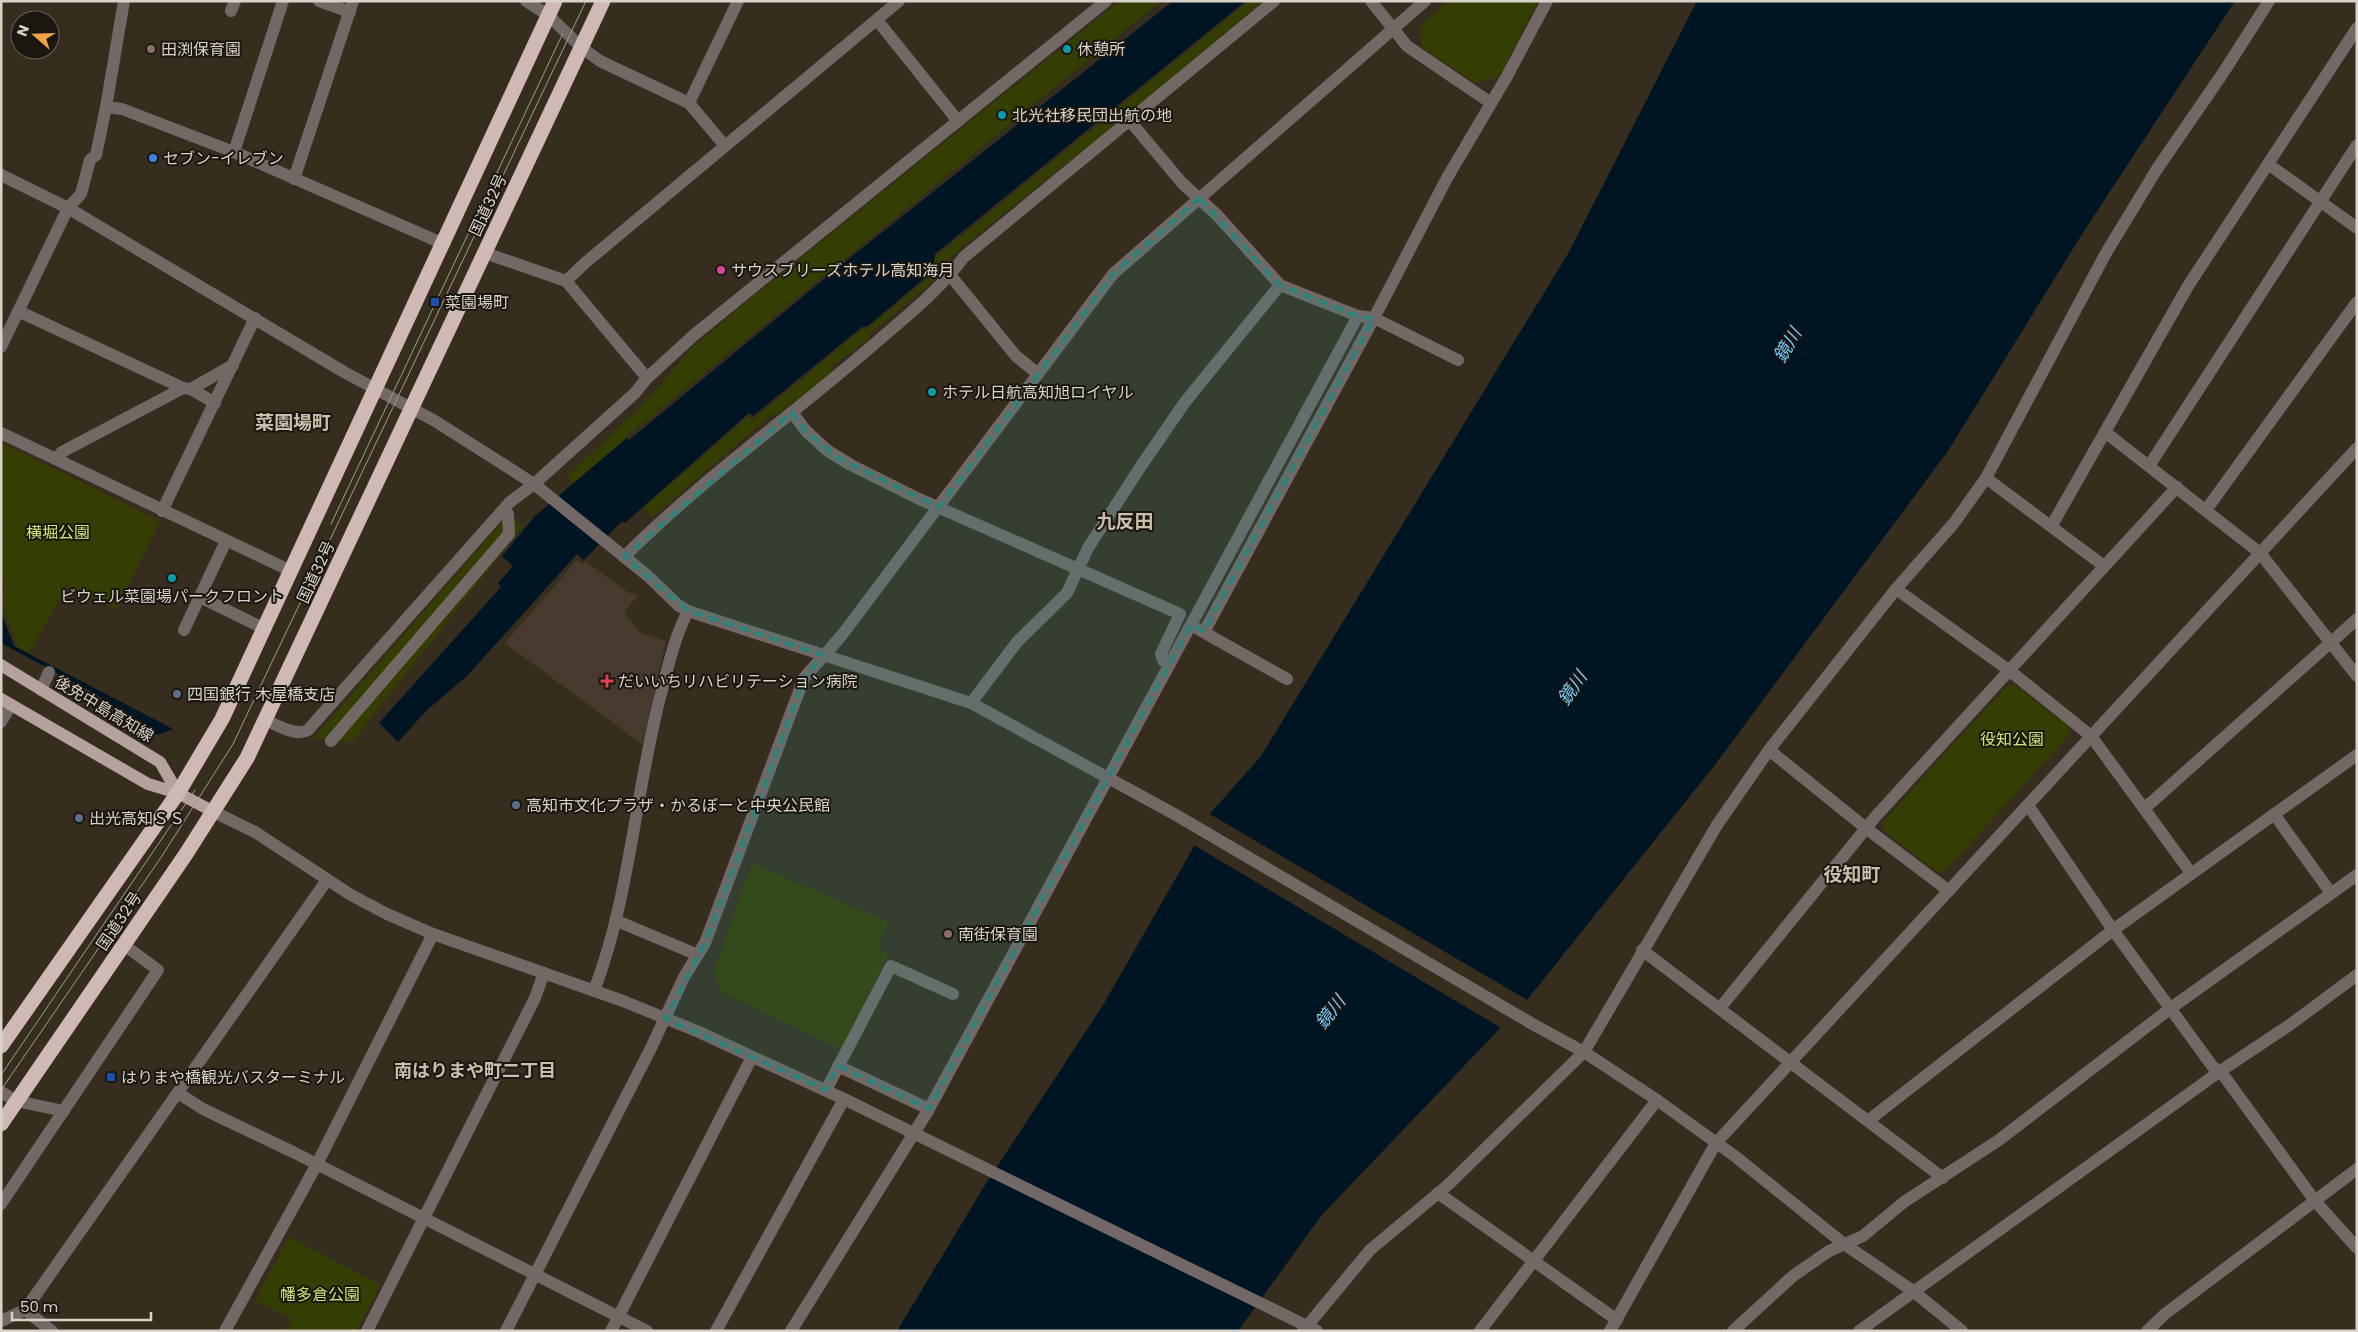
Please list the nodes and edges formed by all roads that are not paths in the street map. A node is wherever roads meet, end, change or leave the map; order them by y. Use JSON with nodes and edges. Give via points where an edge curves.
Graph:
{"nodes":[{"id":1,"x":124,"y":1,"type":"edge"},
{"id":2,"x":283,"y":1,"type":"edge"},
{"id":3,"x":319,"y":1,"type":"edge"},
{"id":4,"x":526,"y":1,"type":"edge"},
{"id":5,"x":603,"y":1,"type":"edge"},
{"id":6,"x":738,"y":1,"type":"edge"},
{"id":7,"x":899,"y":1,"type":"edge"},
{"id":8,"x":1106,"y":1,"type":"edge"},
{"id":9,"x":1274,"y":1,"type":"edge"},
{"id":10,"x":1371,"y":1,"type":"edge"},
{"id":11,"x":1425,"y":1,"type":"edge"},
{"id":12,"x":1547,"y":1,"type":"edge"},
{"id":13,"x":2269,"y":1,"type":"edge"},
{"id":14,"x":352,"y":6,"type":"edge"},
{"id":15,"x":551,"y":8,"type":"edge"},
{"id":16,"x":877,"y":20,"type":"junction"},
{"id":17,"x":2357,"y":28,"type":"edge"},
{"id":18,"x":1393,"y":31,"type":"junction"},
{"id":19,"x":581,"y":46,"type":"junction"},
{"id":20,"x":689,"y":103,"type":"junction"},
{"id":21,"x":1491,"y":103,"type":"junction"},
{"id":22,"x":106,"y":107,"type":"junction"},
{"id":23,"x":958,"y":121,"type":"junction"},
{"id":24,"x":1130,"y":121,"type":"junction"},
{"id":25,"x":2357,"y":145,"type":"edge"},
{"id":26,"x":724,"y":146,"type":"junction"},
{"id":27,"x":234,"y":152,"type":"junction"},
{"id":28,"x":2268,"y":164,"type":"junction"},
{"id":29,"x":1,"y":175,"type":"edge"},
{"id":30,"x":294,"y":179,"type":"junction"},
{"id":31,"x":1199,"y":198,"type":"junction"},
{"id":32,"x":2320,"y":201,"type":"junction"},
{"id":33,"x":68,"y":208,"type":"junction"},
{"id":34,"x":2357,"y":228,"type":"edge"},
{"id":35,"x":444,"y":244,"type":"junction"},
{"id":36,"x":485,"y":253,"type":"junction"},
{"id":37,"x":950,"y":276,"type":"junction"},
{"id":38,"x":566,"y":281,"type":"junction"},
{"id":39,"x":1280,"y":285,"type":"junction"},
{"id":40,"x":2357,"y":302,"type":"edge"},
{"id":41,"x":18,"y":311,"type":"junction"},
{"id":42,"x":1358,"y":316,"type":"junction"},
{"id":43,"x":255,"y":318,"type":"junction"},
{"id":44,"x":1374,"y":318,"type":"junction"},
{"id":45,"x":1,"y":347,"type":"edge"},
{"id":46,"x":1458,"y":360,"type":"dead end"},
{"id":47,"x":233,"y":365,"type":"junction"},
{"id":48,"x":1038,"y":374,"type":"junction"},
{"id":49,"x":647,"y":378,"type":"junction"},
{"id":50,"x":187,"y":388,"type":"junction"},
{"id":51,"x":374,"y":388,"type":"junction"},
{"id":52,"x":215,"y":403,"type":"junction"},
{"id":53,"x":411,"y":408,"type":"junction"},
{"id":54,"x":792,"y":412,"type":"junction"},
{"id":55,"x":2105,"y":432,"type":"junction"},
{"id":56,"x":1,"y":433,"type":"edge"},
{"id":57,"x":2357,"y":448,"type":"edge"},
{"id":58,"x":55,"y":459,"type":"junction"},
{"id":59,"x":2149,"y":466,"type":"junction"},
{"id":60,"x":1986,"y":478,"type":"junction"},
{"id":61,"x":534,"y":484,"type":"junction"},
{"id":62,"x":2177,"y":488,"type":"junction"},
{"id":63,"x":939,"y":507,"type":"junction"},
{"id":64,"x":2206,"y":510,"type":"junction"},
{"id":65,"x":162,"y":511,"type":"junction"},
{"id":66,"x":508,"y":514,"type":"dead end"},
{"id":67,"x":2052,"y":525,"type":"junction"},
{"id":68,"x":226,"y":541,"type":"junction"},
{"id":69,"x":2260,"y":553,"type":"junction"},
{"id":70,"x":624,"y":557,"type":"junction"},
{"id":71,"x":2104,"y":566,"type":"junction"},
{"id":72,"x":1079,"y":570,"type":"junction"},
{"id":73,"x":291,"y":571,"type":"junction"},
{"id":74,"x":1896,"y":589,"type":"junction"},
{"id":75,"x":200,"y":597,"type":"junction"},
{"id":76,"x":688,"y":611,"type":"junction"},
{"id":77,"x":2357,"y":620,"type":"edge"},
{"id":78,"x":1192,"y":625,"type":"junction"},
{"id":79,"x":264,"y":629,"type":"junction"},
{"id":80,"x":184,"y":630,"type":"dead end"},
{"id":81,"x":1204,"y":632,"type":"junction"},
{"id":82,"x":2331,"y":643,"type":"junction"},
{"id":83,"x":822,"y":656,"type":"junction"},
{"id":84,"x":1,"y":665,"type":"edge"},
{"id":85,"x":1169,"y":665,"type":"junction"},
{"id":86,"x":2010,"y":671,"type":"junction"},
{"id":87,"x":49,"y":672,"type":"dead end"},
{"id":88,"x":2357,"y":676,"type":"edge"},
{"id":89,"x":1287,"y":679,"type":"dead end"},
{"id":90,"x":40,"y":690,"type":"junction"},
{"id":91,"x":6,"y":702,"type":"edge"},
{"id":92,"x":971,"y":703,"type":"junction"},
{"id":93,"x":265,"y":720,"type":"junction"},
{"id":94,"x":1,"y":722,"type":"edge"},
{"id":95,"x":2091,"y":736,"type":"junction"},
{"id":96,"x":331,"y":741,"type":"dead end"},
{"id":97,"x":1769,"y":750,"type":"junction"},
{"id":98,"x":2357,"y":755,"type":"edge"},
{"id":99,"x":1107,"y":777,"type":"junction"},
{"id":100,"x":178,"y":793,"type":"junction"},
{"id":101,"x":2028,"y":805,"type":"junction"},
{"id":102,"x":2145,"y":808,"type":"junction"},
{"id":103,"x":214,"y":812,"type":"junction"},
{"id":104,"x":2274,"y":814,"type":"junction"},
{"id":105,"x":1867,"y":829,"type":"junction"},
{"id":106,"x":2191,"y":873,"type":"junction"},
{"id":107,"x":2357,"y":875,"type":"edge"},
{"id":108,"x":327,"y":880,"type":"junction"},
{"id":109,"x":1949,"y":891,"type":"junction"},
{"id":110,"x":2331,"y":893,"type":"junction"},
{"id":111,"x":617,"y":921,"type":"junction"},
{"id":112,"x":2113,"y":930,"type":"junction"},
{"id":113,"x":434,"y":934,"type":"junction"},
{"id":114,"x":124,"y":945,"type":"junction"},
{"id":115,"x":1642,"y":950,"type":"junction"},
{"id":116,"x":698,"y":954,"type":"junction"},
{"id":117,"x":544,"y":973,"type":"junction"},
{"id":118,"x":2357,"y":975,"type":"edge"},
{"id":119,"x":594,"y":991,"type":"junction"},
{"id":120,"x":953,"y":994,"type":"dead end"},
{"id":121,"x":1720,"y":1008,"type":"junction"},
{"id":122,"x":2171,"y":1008,"type":"junction"},
{"id":123,"x":665,"y":1019,"type":"junction"},
{"id":124,"x":1,"y":1046,"type":"edge"},
{"id":125,"x":1584,"y":1052,"type":"junction"},
{"id":126,"x":752,"y":1057,"type":"junction"},
{"id":127,"x":1791,"y":1062,"type":"junction"},
{"id":128,"x":838,"y":1066,"type":"junction"},
{"id":129,"x":2219,"y":1072,"type":"junction"},
{"id":130,"x":826,"y":1090,"type":"junction"},
{"id":131,"x":1,"y":1092,"type":"edge"},
{"id":132,"x":178,"y":1093,"type":"junction"},
{"id":133,"x":844,"y":1099,"type":"junction"},
{"id":134,"x":1657,"y":1100,"type":"junction"},
{"id":135,"x":16,"y":1101,"type":"junction"},
{"id":136,"x":932,"y":1103,"type":"junction"},
{"id":137,"x":64,"y":1111,"type":"junction"},
{"id":138,"x":1869,"y":1120,"type":"junction"},
{"id":139,"x":1,"y":1124,"type":"edge"},
{"id":140,"x":914,"y":1134,"type":"junction"},
{"id":141,"x":1716,"y":1143,"type":"junction"},
{"id":142,"x":317,"y":1164,"type":"junction"},
{"id":143,"x":2357,"y":1169,"type":"edge"},
{"id":144,"x":1943,"y":1178,"type":"junction"},
{"id":145,"x":1438,"y":1193,"type":"junction"},
{"id":146,"x":2315,"y":1201,"type":"junction"},
{"id":147,"x":1,"y":1204,"type":"edge"},
{"id":148,"x":424,"y":1220,"type":"junction"},
{"id":149,"x":1844,"y":1244,"type":"junction"},
{"id":150,"x":2357,"y":1248,"type":"edge"},
{"id":151,"x":1534,"y":1261,"type":"junction"},
{"id":152,"x":534,"y":1276,"type":"junction"},
{"id":153,"x":1913,"y":1291,"type":"junction"},
{"id":154,"x":25,"y":1310,"type":"junction"},
{"id":155,"x":618,"y":1317,"type":"junction"},
{"id":156,"x":1,"y":1321,"type":"edge"},
{"id":157,"x":1614,"y":1325,"type":"edge"},
{"id":158,"x":1309,"y":1329,"type":"edge"},
{"id":159,"x":52,"y":1331,"type":"edge"},
{"id":160,"x":225,"y":1331,"type":"edge"},
{"id":161,"x":367,"y":1331,"type":"edge"},
{"id":162,"x":506,"y":1331,"type":"edge"},
{"id":163,"x":611,"y":1331,"type":"edge"},
{"id":164,"x":647,"y":1331,"type":"edge"},
{"id":165,"x":716,"y":1331,"type":"edge"},
{"id":166,"x":791,"y":1331,"type":"edge"},
{"id":167,"x":1480,"y":1331,"type":"edge"},
{"id":168,"x":1733,"y":1331,"type":"edge"},
{"id":169,"x":1859,"y":1331,"type":"edge"},
{"id":170,"x":1962,"y":1331,"type":"edge"},
{"id":171,"x":2147,"y":1331,"type":"edge"}],
"edges":[{"from":1,"to":22,"type":"street"},
{"from":2,"to":27,"type":"street"},
{"from":3,"to":14,"type":"street"},
{"from":4,"to":15,"type":"street"},
{"from":5,"to":19,"type":"highway","name":"国道32号"},
{"from":6,"to":20,"type":"street"},
{"from":7,"to":16,"type":"street"},
{"from":8,"to":23,"type":"street"},
{"from":9,"to":24,"type":"street"},
{"from":10,"to":18,"type":"street"},
{"from":11,"to":18,"type":"street"},
{"from":12,"to":21,"type":"street"},
{"from":13,"to":60,"type":"street","via":[[2224,73],[2157,168],[2106,253]]},
{"from":14,"to":30,"type":"street"},
{"from":15,"to":19,"type":"street"},
{"from":15,"to":35,"type":"highway","name":"国道32号"},
{"from":16,"to":23,"type":"street"},
{"from":16,"to":26,"type":"street"},
{"from":17,"to":28,"type":"street"},
{"from":18,"to":21,"type":"street","via":[[1406,46]]},
{"from":18,"to":31,"type":"street"},
{"from":19,"to":20,"type":"street","via":[[600,61]]},
{"from":19,"to":36,"type":"highway","name":"国道32号"},
{"from":20,"to":26,"type":"street"},
{"from":21,"to":44,"type":"street","via":[[1447,178]]},
{"from":22,"to":27,"type":"street","via":[[122,109]]},
{"from":22,"to":33,"type":"street","via":[[96,155],[90,160],[81,194]]},
{"from":23,"to":49,"type":"street","via":[[694,335]]},
{"from":24,"to":31,"type":"street","via":[[1182,183]]},
{"from":24,"to":37,"type":"street","via":[[964,257]]},
{"from":25,"to":32,"type":"street"},
{"from":26,"to":38,"type":"street"},
{"from":27,"to":30,"type":"street"},
{"from":28,"to":32,"type":"street"},
{"from":28,"to":55,"type":"street","via":[[2188,286]]},
{"from":29,"to":33,"type":"street"},
{"from":30,"to":35,"type":"street"},
{"from":31,"to":39,"type":"street"},
{"from":31,"to":48,"type":"street","via":[[1113,274]]},
{"from":32,"to":34,"type":"street"},
{"from":32,"to":59,"type":"street"},
{"from":33,"to":41,"type":"street"},
{"from":33,"to":43,"type":"street"},
{"from":35,"to":51,"type":"highway","name":"国道32号"},
{"from":36,"to":38,"type":"street"},
{"from":36,"to":53,"type":"highway","name":"国道32号"},
{"from":37,"to":48,"type":"street","via":[[1016,356]]},
{"from":37,"to":54,"type":"street","via":[[837,377]]},
{"from":38,"to":49,"type":"street"},
{"from":39,"to":42,"type":"street"},
{"from":39,"to":72,"type":"street","via":[[1185,402],[1088,548]]},
{"from":40,"to":64,"type":"street"},
{"from":41,"to":45,"type":"street"},
{"from":41,"to":50,"type":"street"},
{"from":42,"to":44,"type":"street"},
{"from":42,"to":78,"type":"street"},
{"from":43,"to":47,"type":"street"},
{"from":43,"to":51,"type":"street"},
{"from":44,"to":46,"type":"street"},
{"from":44,"to":81,"type":"street"},
{"from":47,"to":50,"type":"street"},
{"from":47,"to":52,"type":"street"},
{"from":48,"to":63,"type":"street"},
{"from":49,"to":61,"type":"street","via":[[635,393]]},
{"from":50,"to":52,"type":"street"},
{"from":50,"to":58,"type":"street","via":[[62,452]]},
{"from":51,"to":53,"type":"street"},
{"from":51,"to":73,"type":"highway","name":"国道32号"},
{"from":52,"to":65,"type":"street"},
{"from":53,"to":61,"type":"street"},
{"from":53,"to":93,"type":"highway","name":"国道32号"},
{"from":54,"to":63,"type":"street","via":[[806,431],[837,457]]},
{"from":54,"to":70,"type":"street"},
{"from":55,"to":59,"type":"street"},
{"from":55,"to":67,"type":"street"},
{"from":56,"to":58,"type":"street"},
{"from":57,"to":69,"type":"street"},
{"from":58,"to":65,"type":"street"},
{"from":59,"to":62,"type":"street"},
{"from":60,"to":67,"type":"street"},
{"from":60,"to":74,"type":"street","via":[[1954,523]]},
{"from":61,"to":70,"type":"street"},
{"from":61,"to":93,"type":"street","via":[[510,502],[308,730],[303,733],[294,731]]},
{"from":62,"to":64,"type":"street"},
{"from":62,"to":71,"type":"street"},
{"from":63,"to":72,"type":"street"},
{"from":63,"to":83,"type":"street","via":[[842,636]]},
{"from":64,"to":69,"type":"street"},
{"from":65,"to":68,"type":"street"},
{"from":66,"to":96,"type":"street","via":[[509,534]]},
{"from":67,"to":71,"type":"street"},
{"from":68,"to":73,"type":"street"},
{"from":68,"to":75,"type":"street"},
{"from":69,"to":82,"type":"street"},
{"from":69,"to":95,"type":"street"},
{"from":70,"to":76,"type":"street"},
{"from":71,"to":86,"type":"street"},
{"from":72,"to":85,"type":"street","via":[[1180,614],[1161,654]]},
{"from":72,"to":92,"type":"street","via":[[1066,593],[1017,642]]},
{"from":73,"to":79,"type":"highway","name":"国道32号"},
{"from":74,"to":86,"type":"street"},
{"from":74,"to":97,"type":"street"},
{"from":75,"to":79,"type":"street"},
{"from":75,"to":80,"type":"street"},
{"from":76,"to":83,"type":"street"},
{"from":76,"to":111,"type":"street","via":[[678,631],[654,719]]},
{"from":77,"to":82,"type":"street"},
{"from":78,"to":81,"type":"street"},
{"from":78,"to":85,"type":"street"},
{"from":79,"to":100,"type":"highway","name":"国道32号","via":[[222,719]]},
{"from":81,"to":89,"type":"street"},
{"from":82,"to":88,"type":"street"},
{"from":82,"to":102,"type":"street"},
{"from":83,"to":92,"type":"street"},
{"from":83,"to":116,"type":"street","via":[[804,678],[706,943]]},
{"from":84,"to":90,"type":"main road","name":"後免中島高知線"},
{"from":85,"to":99,"type":"street"},
{"from":86,"to":95,"type":"street"},
{"from":86,"to":105,"type":"street"},
{"from":87,"to":90,"type":"street"},
{"from":90,"to":100,"type":"main road","name":"後免中島高知線","via":[[160,762]]},
{"from":91,"to":94,"type":"street"},
{"from":91,"to":100,"type":"main road","via":[[148,784]]},
{"from":92,"to":99,"type":"street"},
{"from":93,"to":103,"type":"highway","name":"国道32号","via":[[248,758]]},
{"from":95,"to":101,"type":"street"},
{"from":95,"to":102,"type":"street"},
{"from":97,"to":105,"type":"street"},
{"from":97,"to":115,"type":"street","via":[[1717,825]]},
{"from":98,"to":104,"type":"street"},
{"from":99,"to":125,"type":"street"},
{"from":99,"to":136,"type":"street"},
{"from":100,"to":103,"type":"main road"},
{"from":100,"to":124,"type":"highway","name":"国道32号"},
{"from":101,"to":109,"type":"street"},
{"from":101,"to":112,"type":"street"},
{"from":102,"to":106,"type":"street"},
{"from":103,"to":108,"type":"street","via":[[255,832]]},
{"from":103,"to":114,"type":"highway","name":"国道32号"},
{"from":104,"to":106,"type":"street"},
{"from":104,"to":110,"type":"street"},
{"from":105,"to":109,"type":"street"},
{"from":105,"to":121,"type":"street"},
{"from":106,"to":112,"type":"street"},
{"from":107,"to":110,"type":"street"},
{"from":108,"to":113,"type":"street","via":[[387,914]]},
{"from":108,"to":132,"type":"street"},
{"from":109,"to":127,"type":"street"},
{"from":110,"to":122,"type":"street"},
{"from":111,"to":116,"type":"street"},
{"from":111,"to":119,"type":"street"},
{"from":112,"to":122,"type":"street"},
{"from":112,"to":138,"type":"street"},
{"from":113,"to":117,"type":"street"},
{"from":113,"to":142,"type":"street"},
{"from":114,"to":135,"type":"highway","name":"国道32号"},
{"from":114,"to":137,"type":"street","via":[[158,970]]},
{"from":115,"to":121,"type":"street"},
{"from":115,"to":125,"type":"street"},
{"from":116,"to":123,"type":"street"},
{"from":117,"to":119,"type":"street"},
{"from":117,"to":148,"type":"street","via":[[535,998]]},
{"from":118,"to":129,"type":"street","via":[[2292,1024]]},
{"from":119,"to":123,"type":"street"},
{"from":120,"to":128,"type":"street","via":[[890,966]]},
{"from":121,"to":127,"type":"street"},
{"from":122,"to":129,"type":"street"},
{"from":122,"to":144,"type":"street","via":[[1999,1140]]},
{"from":123,"to":126,"type":"street"},
{"from":123,"to":152,"type":"street"},
{"from":125,"to":134,"type":"street"},
{"from":125,"to":145,"type":"street"},
{"from":126,"to":130,"type":"street"},
{"from":126,"to":155,"type":"street"},
{"from":127,"to":138,"type":"street"},
{"from":127,"to":141,"type":"street"},
{"from":128,"to":130,"type":"street"},
{"from":128,"to":136,"type":"street"},
{"from":129,"to":146,"type":"street"},
{"from":129,"to":153,"type":"street"},
{"from":130,"to":133,"type":"street"},
{"from":131,"to":135,"type":"street"},
{"from":132,"to":142,"type":"street","via":[[203,1109]]},
{"from":132,"to":154,"type":"street"},
{"from":133,"to":140,"type":"street"},
{"from":133,"to":165,"type":"street"},
{"from":134,"to":141,"type":"street"},
{"from":134,"to":151,"type":"street"},
{"from":135,"to":137,"type":"street"},
{"from":135,"to":139,"type":"highway","name":"国道32号"},
{"from":136,"to":140,"type":"street"},
{"from":137,"to":147,"type":"street"},
{"from":138,"to":144,"type":"street"},
{"from":140,"to":158,"type":"street"},
{"from":140,"to":166,"type":"street"},
{"from":141,"to":149,"type":"street"},
{"from":141,"to":157,"type":"street"},
{"from":142,"to":148,"type":"street"},
{"from":142,"to":160,"type":"street"},
{"from":143,"to":146,"type":"street"},
{"from":144,"to":149,"type":"street","via":[[1904,1202],[1863,1236]]},
{"from":145,"to":151,"type":"street"},
{"from":145,"to":158,"type":"street","via":[[1370,1250]]},
{"from":146,"to":150,"type":"street"},
{"from":146,"to":171,"type":"street"},
{"from":148,"to":152,"type":"street"},
{"from":148,"to":161,"type":"street"},
{"from":149,"to":153,"type":"street"},
{"from":149,"to":168,"type":"street","via":[[1793,1276]]},
{"from":151,"to":157,"type":"street"},
{"from":151,"to":167,"type":"street"},
{"from":152,"to":155,"type":"street"},
{"from":152,"to":162,"type":"street"},
{"from":153,"to":169,"type":"street"},
{"from":153,"to":170,"type":"street"},
{"from":154,"to":156,"type":"street"},
{"from":154,"to":159,"type":"street"},
{"from":155,"to":163,"type":"street"},
{"from":155,"to":164,"type":"street"}]}
